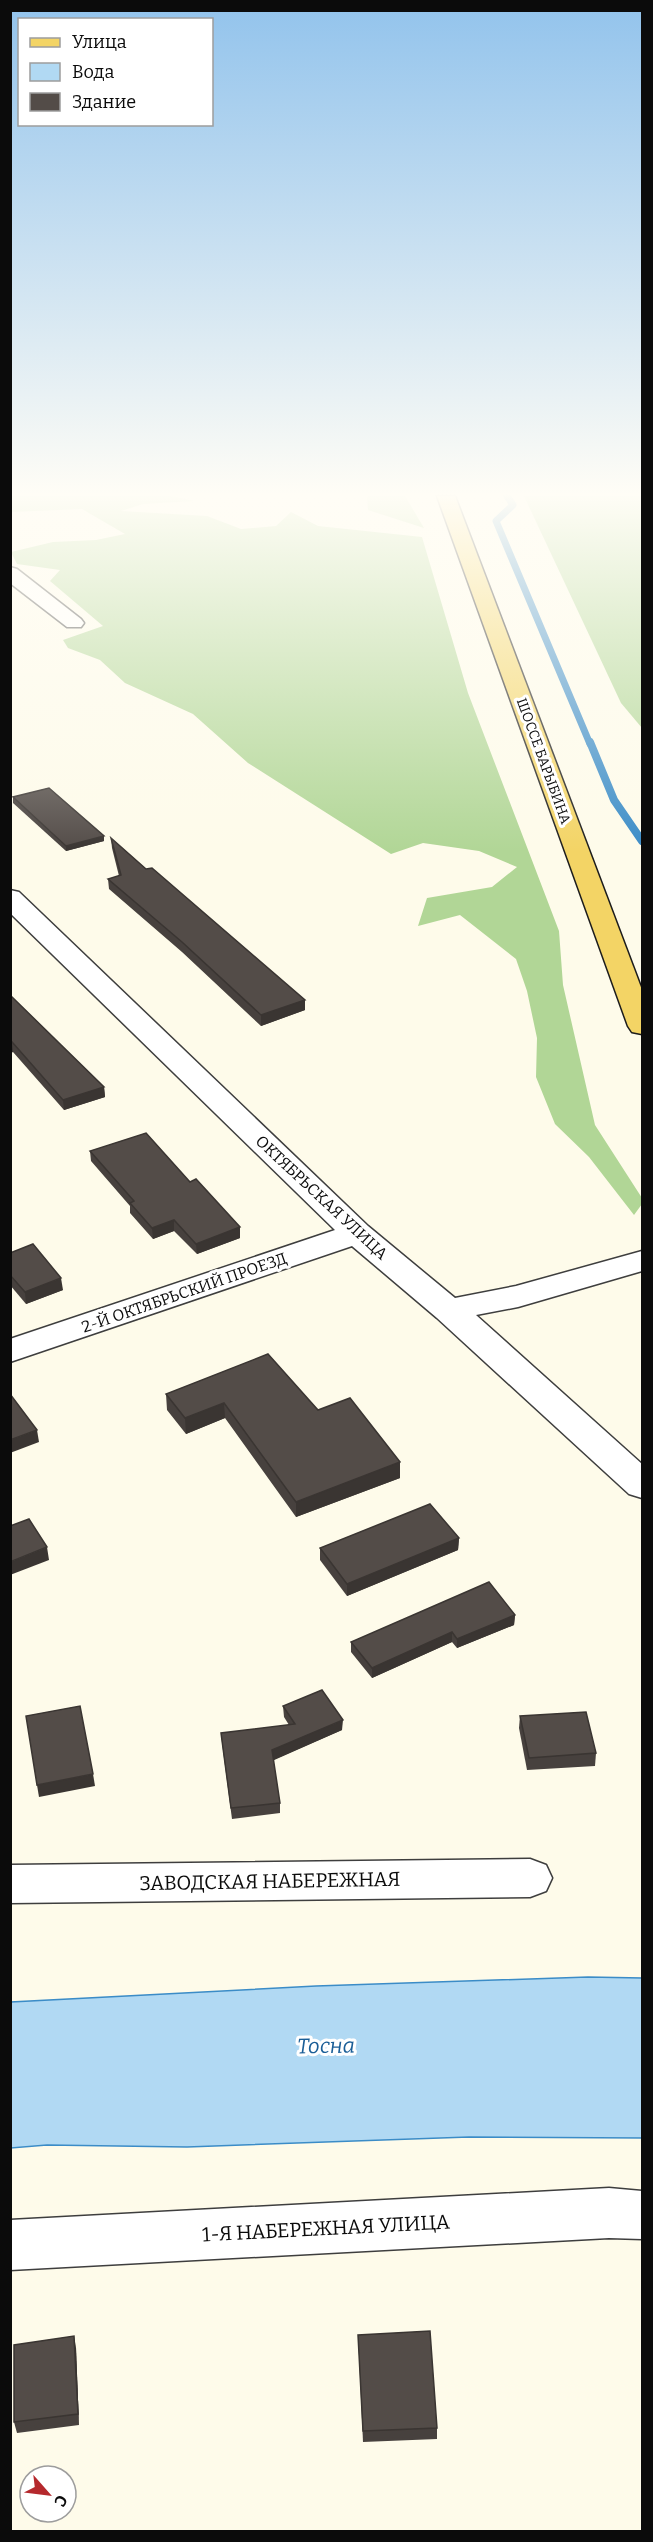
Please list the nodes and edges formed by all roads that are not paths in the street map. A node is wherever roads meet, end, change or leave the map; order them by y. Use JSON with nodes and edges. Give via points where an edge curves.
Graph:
{"nodes":[{"id":1,"x":63,"y":615,"type":"edge"},
{"id":2,"x":490,"y":615,"type":"edge"},
{"id":3,"x":74,"y":623,"type":"dead end"},
{"id":4,"x":10,"y":898,"type":"edge"},
{"id":5,"x":642,"y":1026,"type":"edge"},
{"id":6,"x":357,"y":1233,"type":"junction"},
{"id":7,"x":642,"y":1261,"type":"edge"},
{"id":8,"x":449,"y":1310,"type":"junction"},
{"id":9,"x":10,"y":1351,"type":"edge"},
{"id":10,"x":642,"y":1485,"type":"edge"},
{"id":11,"x":530,"y":1878,"type":"dead end"},
{"id":12,"x":10,"y":1884,"type":"edge"},
{"id":13,"x":642,"y":2215,"type":"edge"},
{"id":14,"x":10,"y":2246,"type":"edge"}],
"edges":[{"from":1,"to":3,"type":"street"},
{"from":2,"to":5,"type":"main road","name":"ШОССЕ БАРЫБИНА"},
{"from":4,"to":6,"type":"street","name":"ОКТЯБРЬСКАЯ УЛИЦА"},
{"from":6,"to":8,"type":"street","name":"ОКТЯБРЬСКАЯ УЛИЦА"},
{"from":6,"to":9,"type":"street","name":"2-Й ОКТЯБРЬСКИЙ ПРОЕЗД"},
{"from":7,"to":8,"type":"street","via":[[518,1296]]},
{"from":8,"to":10,"type":"street","name":"ОКТЯБРЬСКАЯ УЛИЦА"},
{"from":11,"to":12,"type":"street","name":"ЗАВОДСКАЯ НАБЕРЕЖНАЯ"},
{"from":13,"to":14,"type":"street","name":"1-Я НАБЕРЕЖНАЯ УЛИЦА","via":[[609,2213]]}]}
